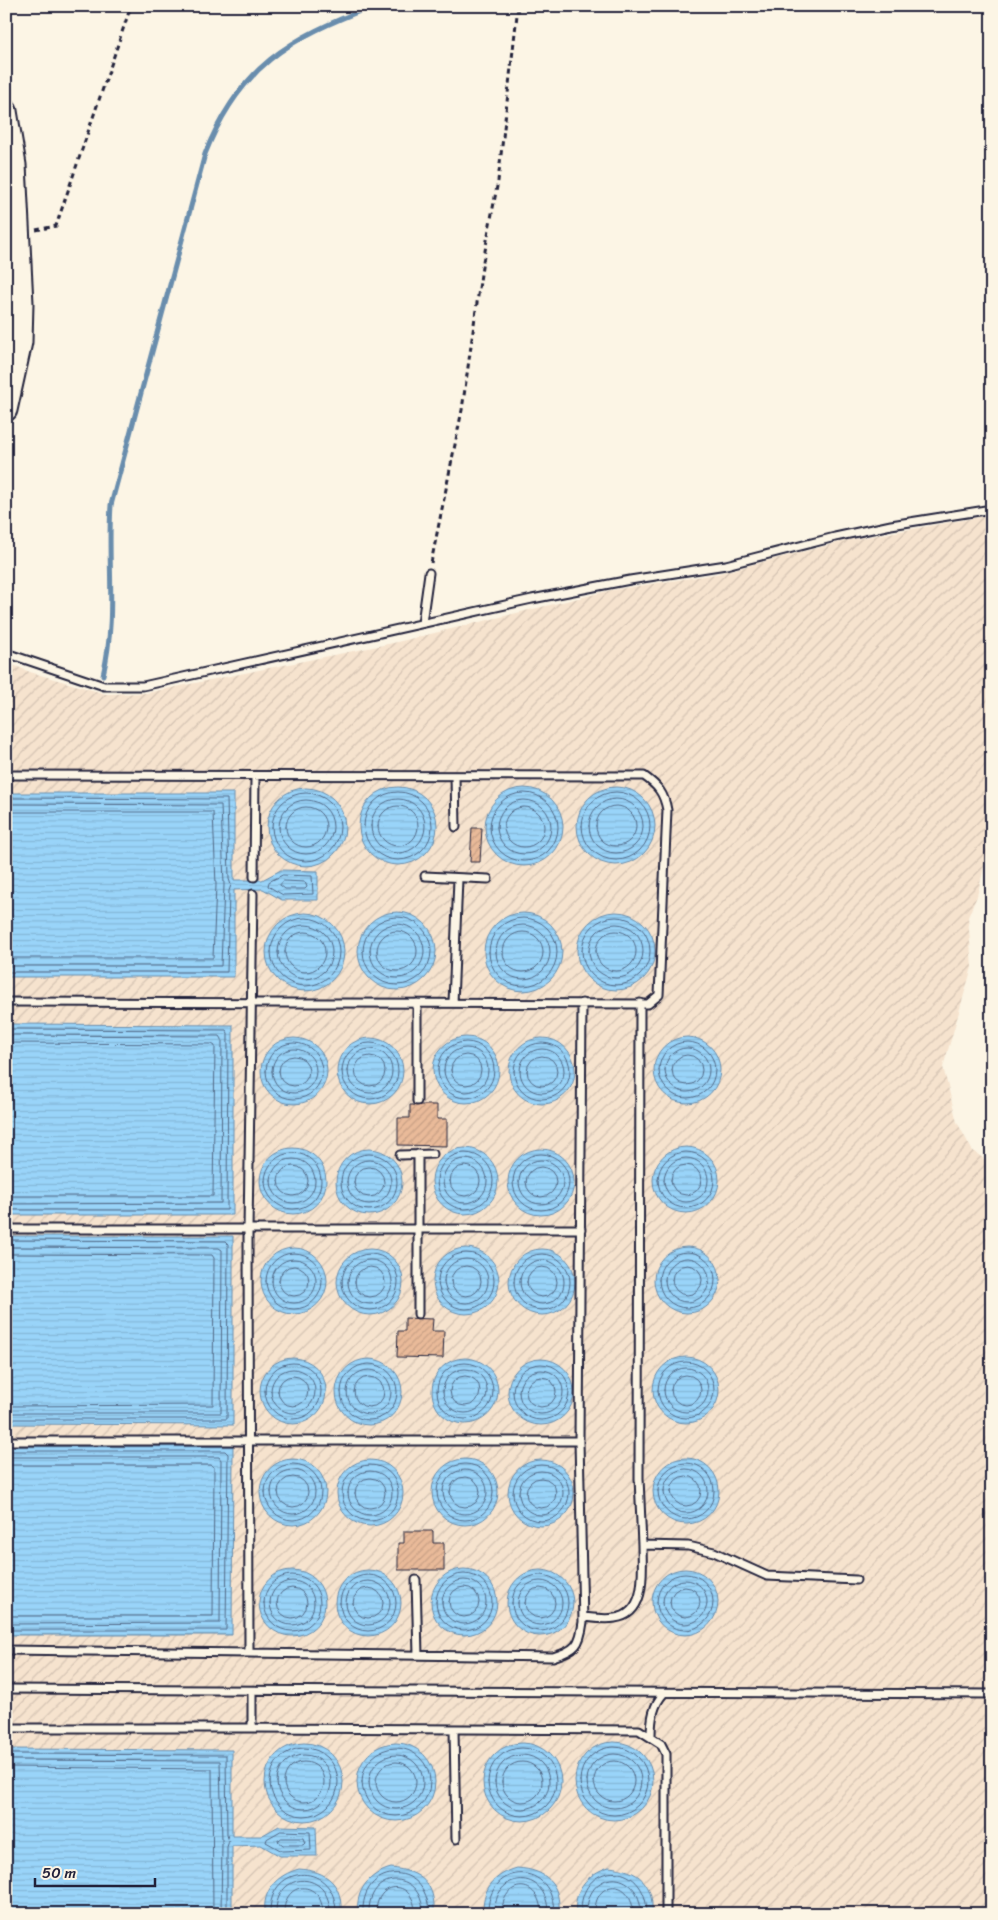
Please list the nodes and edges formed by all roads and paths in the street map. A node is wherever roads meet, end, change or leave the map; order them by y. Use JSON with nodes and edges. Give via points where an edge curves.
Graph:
{"nodes":[{"id":1,"x":131,"y":6,"type":"edge"},
{"id":2,"x":518,"y":6,"type":"edge"},
{"id":3,"x":6,"y":111,"type":"edge"},
{"id":4,"x":17,"y":237,"type":"junction"},
{"id":5,"x":6,"y":284,"type":"edge"},
{"id":6,"x":6,"y":410,"type":"edge"},
{"id":7,"x":992,"y":509,"type":"edge"},
{"id":8,"x":428,"y":573,"type":"joint"},
{"id":9,"x":422,"y":623,"type":"junction"},
{"id":10,"x":6,"y":653,"type":"edge"},
{"id":11,"x":6,"y":775,"type":"edge"},
{"id":12,"x":255,"y":776,"type":"junction"},
{"id":13,"x":455,"y":776,"type":"junction"},
{"id":14,"x":456,"y":827,"type":"dead end"},
{"id":15,"x":425,"y":876,"type":"dead end"},
{"id":16,"x":254,"y":877,"type":"dead end"},
{"id":17,"x":458,"y":879,"type":"junction"},
{"id":18,"x":488,"y":879,"type":"dead end"},
{"id":19,"x":253,"y":894,"type":"dead end"},
{"id":20,"x":6,"y":1002,"type":"edge"},
{"id":21,"x":251,"y":1003,"type":"junction"},
{"id":22,"x":417,"y":1003,"type":"junction"},
{"id":23,"x":453,"y":1003,"type":"junction"},
{"id":24,"x":582,"y":1003,"type":"junction"},
{"id":25,"x":640,"y":1004,"type":"junction"},
{"id":26,"x":417,"y":1100,"type":"dead end"},
{"id":27,"x":418,"y":1154,"type":"junction"},
{"id":28,"x":432,"y":1154,"type":"dead end"},
{"id":29,"x":400,"y":1155,"type":"dead end"},
{"id":30,"x":6,"y":1229,"type":"edge"},
{"id":31,"x":248,"y":1229,"type":"junction"},
{"id":32,"x":418,"y":1229,"type":"junction"},
{"id":33,"x":581,"y":1229,"type":"junction"},
{"id":34,"x":418,"y":1314,"type":"dead end"},
{"id":35,"x":6,"y":1441,"type":"edge"},
{"id":36,"x":249,"y":1441,"type":"junction"},
{"id":37,"x":579,"y":1441,"type":"junction"},
{"id":38,"x":642,"y":1545,"type":"junction"},
{"id":39,"x":416,"y":1580,"type":"dead end"},
{"id":40,"x":856,"y":1580,"type":"dead end"},
{"id":41,"x":583,"y":1617,"type":"junction"},
{"id":42,"x":6,"y":1650,"type":"edge"},
{"id":43,"x":249,"y":1653,"type":"junction"},
{"id":44,"x":418,"y":1655,"type":"junction"},
{"id":45,"x":6,"y":1689,"type":"edge"},
{"id":46,"x":252,"y":1691,"type":"junction"},
{"id":47,"x":664,"y":1693,"type":"junction"},
{"id":48,"x":992,"y":1694,"type":"edge"},
{"id":49,"x":6,"y":1728,"type":"edge"},
{"id":50,"x":252,"y":1728,"type":"junction"},
{"id":51,"x":454,"y":1729,"type":"junction"},
{"id":52,"x":651,"y":1736,"type":"junction"},
{"id":53,"x":456,"y":1840,"type":"dead end"},
{"id":54,"x":666,"y":1914,"type":"edge"}],
"edges":[{"from":1,"to":4,"type":"path","via":[[56,226]]},
{"from":2,"to":8,"type":"path","via":[[498,181],[462,410]]},
{"from":3,"to":4,"type":"main road","via":[[15,165]]},
{"from":4,"to":5,"type":"main road"},
{"from":4,"to":6,"type":"main road","via":[[22,342]]},
{"from":7,"to":9,"type":"lane","via":[[835,536],[726,566],[630,580]]},
{"from":8,"to":9,"type":"lane"},
{"from":9,"to":10,"type":"lane","via":[[135,686],[104,686]]},
{"from":11,"to":12,"type":"lane"},
{"from":12,"to":13,"type":"lane"},
{"from":12,"to":16,"type":"lane"},
{"from":13,"to":14,"type":"lane"},
{"from":13,"to":25,"type":"lane","via":[[644,776],[657,786],[664,796],[667,810],[658,995],[648,1004]]},
{"from":15,"to":17,"type":"lane"},
{"from":17,"to":18,"type":"lane"},
{"from":17,"to":23,"type":"lane"},
{"from":19,"to":21,"type":"lane"},
{"from":20,"to":21,"type":"lane"},
{"from":21,"to":22,"type":"lane"},
{"from":21,"to":31,"type":"lane"},
{"from":22,"to":23,"type":"lane"},
{"from":22,"to":26,"type":"lane"},
{"from":23,"to":24,"type":"lane"},
{"from":24,"to":25,"type":"lane"},
{"from":24,"to":33,"type":"lane"},
{"from":25,"to":38,"type":"lane","via":[[639,1478]]},
{"from":27,"to":28,"type":"lane"},
{"from":27,"to":29,"type":"lane"},
{"from":27,"to":32,"type":"lane"},
{"from":30,"to":31,"type":"lane"},
{"from":31,"to":32,"type":"lane"},
{"from":31,"to":36,"type":"lane"},
{"from":32,"to":33,"type":"lane"},
{"from":32,"to":34,"type":"lane"},
{"from":33,"to":37,"type":"lane"},
{"from":35,"to":36,"type":"lane"},
{"from":36,"to":37,"type":"lane"},
{"from":36,"to":43,"type":"lane"},
{"from":37,"to":41,"type":"lane"},
{"from":38,"to":40,"type":"lane","via":[[688,1546],[714,1552],[767,1576]]},
{"from":38,"to":41,"type":"lane","via":[[642,1585],[633,1607],[614,1618]]},
{"from":39,"to":44,"type":"lane"},
{"from":41,"to":44,"type":"lane","via":[[581,1640],[570,1652],[553,1657]]},
{"from":42,"to":43,"type":"lane"},
{"from":43,"to":44,"type":"lane"},
{"from":45,"to":46,"type":"lane"},
{"from":46,"to":47,"type":"lane"},
{"from":46,"to":50,"type":"lane"},
{"from":47,"to":48,"type":"lane"},
{"from":47,"to":52,"type":"lane","via":[[657,1700],[651,1720]]},
{"from":49,"to":50,"type":"lane"},
{"from":50,"to":51,"type":"lane"},
{"from":51,"to":52,"type":"lane","via":[[639,1730]]},
{"from":51,"to":53,"type":"lane"},
{"from":52,"to":54,"type":"lane","via":[[661,1744],[666,1754]]}]}
